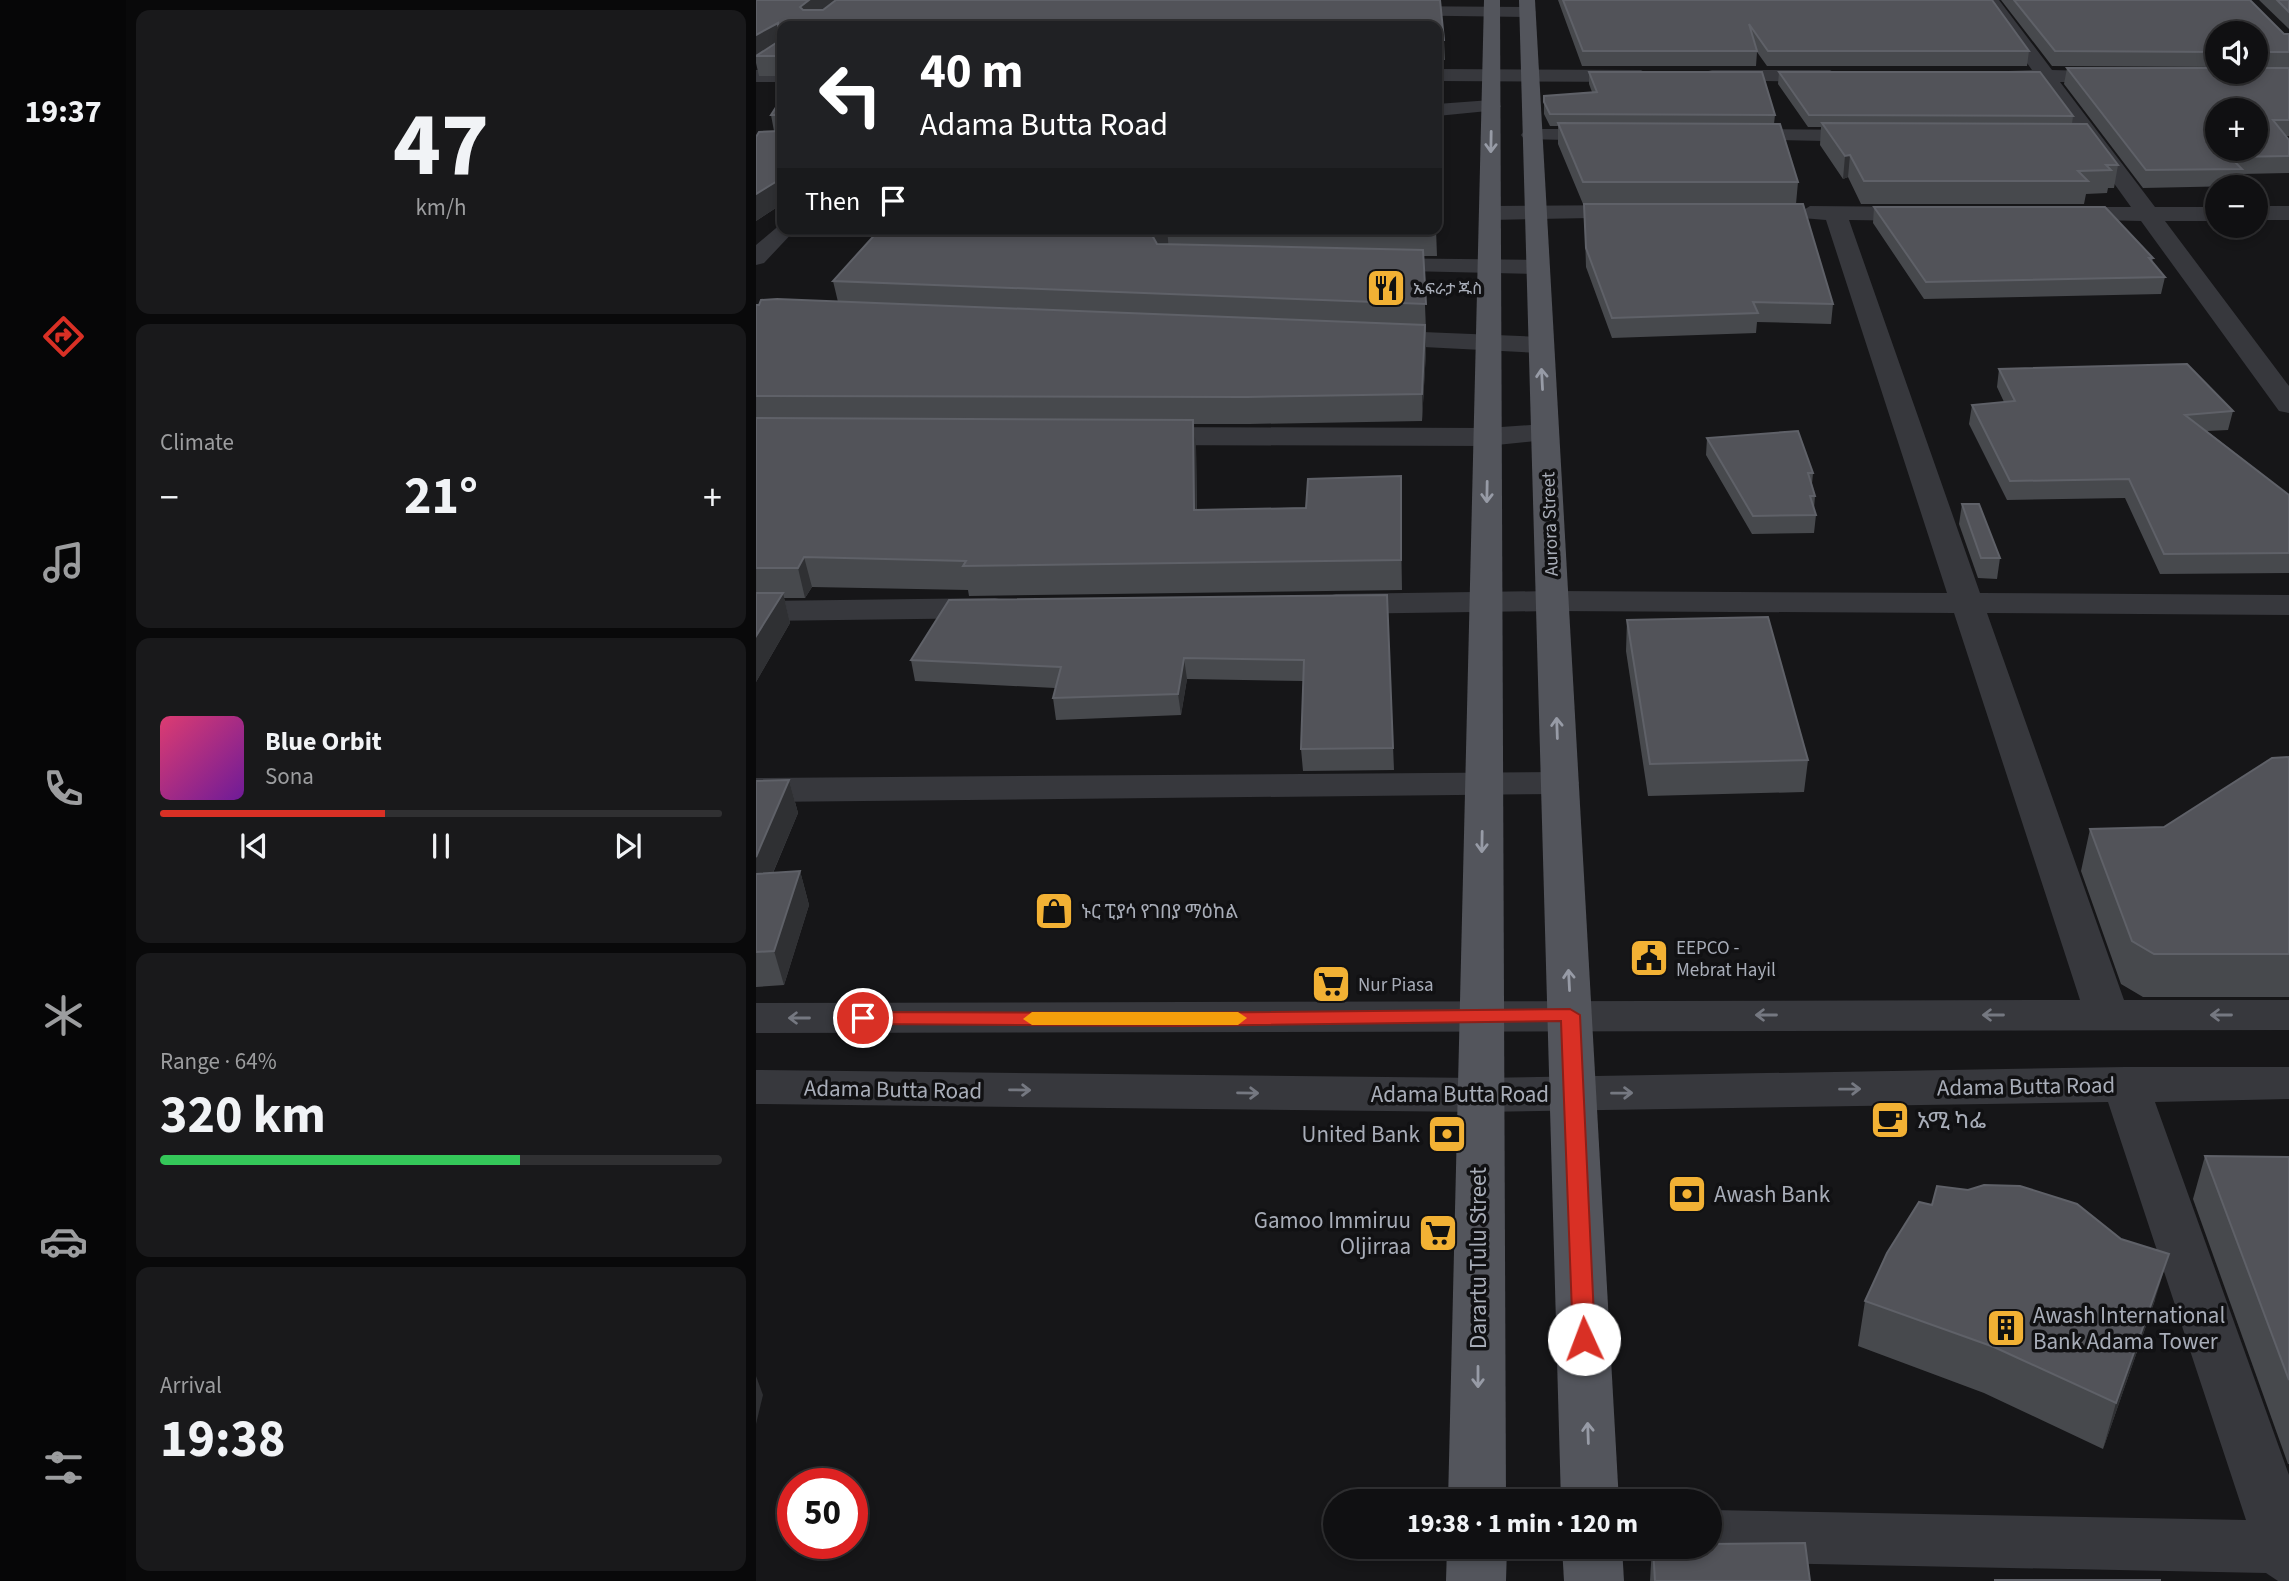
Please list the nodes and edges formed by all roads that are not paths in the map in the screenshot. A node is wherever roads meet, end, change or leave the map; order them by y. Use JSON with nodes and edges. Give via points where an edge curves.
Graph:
{"nodes":[{"id":1,"x":1990,"y":0,"type":"edge"},
{"id":2,"x":1492,"y":6,"type":"edge"},
{"id":3,"x":1527,"y":6,"type":"edge"},
{"id":4,"x":1373,"y":11,"type":"edge"},
{"id":5,"x":774,"y":57,"type":"edge"},
{"id":6,"x":756,"y":69,"type":"edge"},
{"id":7,"x":1442,"y":75,"type":"edge"},
{"id":8,"x":1493,"y":75,"type":"junction"},
{"id":9,"x":756,"y":76,"type":"edge"},
{"id":10,"x":777,"y":76,"type":"edge"},
{"id":11,"x":1528,"y":76,"type":"junction"},
{"id":12,"x":1665,"y":76,"type":"edge"},
{"id":13,"x":1692,"y":76,"type":"edge"},
{"id":14,"x":1843,"y":76,"type":"edge"},
{"id":15,"x":1966,"y":76,"type":"edge"},
{"id":16,"x":2048,"y":76,"type":"junction"},
{"id":17,"x":2142,"y":76,"type":"edge"},
{"id":18,"x":1491,"y":106,"type":"junction"},
{"id":19,"x":1442,"y":110,"type":"edge"},
{"id":20,"x":1531,"y":135,"type":"junction"},
{"id":21,"x":1628,"y":135,"type":"edge"},
{"id":22,"x":1710,"y":135,"type":"edge"},
{"id":23,"x":1888,"y":136,"type":"edge"},
{"id":24,"x":2067,"y":137,"type":"edge"},
{"id":25,"x":2094,"y":137,"type":"junction"},
{"id":26,"x":1535,"y":211,"type":"junction"},
{"id":27,"x":1658,"y":212,"type":"edge"},
{"id":28,"x":1490,"y":213,"type":"junction"},
{"id":29,"x":1794,"y":213,"type":"edge"},
{"id":30,"x":2289,"y":213,"type":"edge"},
{"id":31,"x":1835,"y":214,"type":"junction"},
{"id":32,"x":1945,"y":214,"type":"edge"},
{"id":33,"x":2041,"y":214,"type":"edge"},
{"id":34,"x":2151,"y":214,"type":"junction"},
{"id":35,"x":2205,"y":214,"type":"edge"},
{"id":36,"x":2268,"y":214,"type":"edge"},
{"id":37,"x":779,"y":235,"type":"edge"},
{"id":38,"x":756,"y":258,"type":"edge"},
{"id":39,"x":1350,"y":265,"type":"edge"},
{"id":40,"x":1537,"y":267,"type":"junction"},
{"id":41,"x":1489,"y":268,"type":"junction"},
{"id":42,"x":1350,"y":337,"type":"edge"},
{"id":43,"x":1489,"y":342,"type":"junction"},
{"id":44,"x":1541,"y":345,"type":"junction"},
{"id":45,"x":2289,"y":405,"type":"edge"},
{"id":46,"x":1545,"y":433,"type":"junction"},
{"id":47,"x":1115,"y":436,"type":"edge"},
{"id":48,"x":1487,"y":437,"type":"junction"},
{"id":49,"x":1552,"y":601,"type":"junction"},
{"id":50,"x":1485,"y":603,"type":"junction"},
{"id":51,"x":1967,"y":603,"type":"junction"},
{"id":52,"x":1307,"y":605,"type":"edge"},
{"id":53,"x":2289,"y":605,"type":"edge"},
{"id":54,"x":1031,"y":608,"type":"edge"},
{"id":55,"x":756,"y":611,"type":"edge"},
{"id":56,"x":1560,"y":783,"type":"junction"},
{"id":57,"x":1483,"y":784,"type":"junction"},
{"id":58,"x":756,"y":790,"type":"edge"},
{"id":59,"x":1480,"y":1015,"type":"junction"},
{"id":60,"x":2107,"y":1015,"type":"junction"},
{"id":61,"x":2289,"y":1015,"type":"edge"},
{"id":62,"x":756,"y":1018,"type":"edge"},
{"id":63,"x":1572,"y":1052,"type":"junction"},
{"id":64,"x":2289,"y":1083,"type":"edge"},
{"id":65,"x":2125,"y":1084,"type":"junction"},
{"id":66,"x":756,"y":1087,"type":"edge"},
{"id":67,"x":1479,"y":1096,"type":"junction"},
{"id":68,"x":1477,"y":1489,"type":"edge"},
{"id":69,"x":1589,"y":1489,"type":"edge"},
{"id":70,"x":1722,"y":1535,"type":"edge"},
{"id":71,"x":2288,"y":1551,"type":"edge"},
{"id":72,"x":1477,"y":1559,"type":"edge"},
{"id":73,"x":1593,"y":1559,"type":"edge"},
{"id":74,"x":1476,"y":1581,"type":"edge"},
{"id":75,"x":1594,"y":1581,"type":"edge"}],
"edges":[{"from":1,"to":16,"type":"street"},
{"from":2,"to":3,"type":"street"},
{"from":2,"to":4,"type":"street"},
{"from":2,"to":8,"type":"main road"},
{"from":3,"to":11,"type":"main road","name":"Aurora Street"},
{"from":5,"to":6,"type":"street"},
{"from":7,"to":8,"type":"street"},
{"from":8,"to":11,"type":"street"},
{"from":8,"to":18,"type":"main road"},
{"from":9,"to":10,"type":"street"},
{"from":11,"to":12,"type":"street"},
{"from":11,"to":20,"type":"main road","name":"Aurora Street"},
{"from":13,"to":14,"type":"street"},
{"from":15,"to":16,"type":"street"},
{"from":16,"to":17,"type":"street"},
{"from":16,"to":25,"type":"street"},
{"from":18,"to":19,"type":"street"},
{"from":18,"to":28,"type":"main road","one_way":true},
{"from":20,"to":21,"type":"street"},
{"from":20,"to":26,"type":"main road","name":"Aurora Street"},
{"from":22,"to":23,"type":"street"},
{"from":24,"to":25,"type":"street"},
{"from":25,"to":34,"type":"street"},
{"from":26,"to":27,"type":"street"},
{"from":26,"to":28,"type":"street"},
{"from":26,"to":40,"type":"main road","name":"Aurora Street"},
{"from":28,"to":41,"type":"main road"},
{"from":29,"to":31,"type":"street"},
{"from":30,"to":36,"type":"street"},
{"from":31,"to":32,"type":"street"},
{"from":31,"to":51,"type":"street"},
{"from":33,"to":34,"type":"street"},
{"from":34,"to":35,"type":"street"},
{"from":34,"to":45,"type":"street"},
{"from":37,"to":38,"type":"street"},
{"from":39,"to":41,"type":"street"},
{"from":40,"to":41,"type":"street"},
{"from":40,"to":44,"type":"main road","name":"Aurora Street"},
{"from":41,"to":43,"type":"main road"},
{"from":42,"to":43,"type":"street"},
{"from":43,"to":44,"type":"street"},
{"from":43,"to":48,"type":"main road"},
{"from":46,"to":44,"type":"main road","name":"Aurora Street","one_way":true},
{"from":46,"to":48,"type":"street"},
{"from":46,"to":49,"type":"main road","name":"Aurora Street"},
{"from":47,"to":48,"type":"street"},
{"from":48,"to":50,"type":"main road","one_way":true},
{"from":49,"to":50,"type":"street"},
{"from":49,"to":51,"type":"street"},
{"from":56,"to":49,"type":"main road","name":"Aurora Street","one_way":true},
{"from":50,"to":52,"type":"street"},
{"from":50,"to":57,"type":"main road"},
{"from":51,"to":53,"type":"street"},
{"from":51,"to":60,"type":"street"},
{"from":54,"to":55,"type":"street"},
{"from":56,"to":57,"type":"street"},
{"from":63,"to":56,"type":"main road","name":"Aurora Street","one_way":true},
{"from":57,"to":58,"type":"street"},
{"from":57,"to":59,"type":"main road","one_way":true},
{"from":59,"to":62,"type":"street","name":"Adama Butta Road","one_way":true},
{"from":59,"to":63,"type":"street","name":"Adama Butta Road"},
{"from":59,"to":67,"type":"main road","name":"Darartu Tulu Street"},
{"from":61,"to":60,"type":"street","name":"Adama Butta Road","one_way":true},
{"from":60,"to":63,"type":"street","name":"Adama Butta Road","one_way":true},
{"from":63,"to":65,"type":"street","name":"Adama Butta Road","one_way":true},
{"from":63,"to":67,"type":"street","name":"Adama Butta Road"},
{"from":69,"to":63,"type":"main road","one_way":true},
{"from":64,"to":65,"type":"street","name":"Adama Butta Road"},
{"from":65,"to":71,"type":"street"},
{"from":66,"to":67,"type":"street","name":"Adama Butta Road","one_way":true},
{"from":67,"to":68,"type":"main road","name":"Darartu Tulu Street","one_way":true},
{"from":70,"to":71,"type":"street"},
{"from":72,"to":74,"type":"main road"},
{"from":73,"to":75,"type":"main road"}]}
